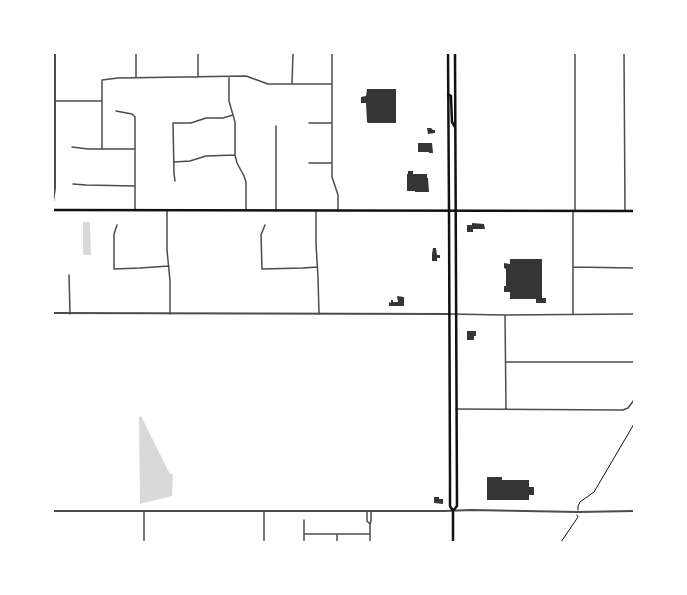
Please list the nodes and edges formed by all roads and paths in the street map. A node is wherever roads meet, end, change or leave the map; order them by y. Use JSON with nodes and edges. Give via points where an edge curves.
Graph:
{"nodes":[{"id":1,"x":56,"y":53,"type":"edge"},
{"id":2,"x":136,"y":53,"type":"edge"},
{"id":3,"x":198,"y":53,"type":"edge"},
{"id":4,"x":293,"y":53,"type":"edge"},
{"id":5,"x":332,"y":53,"type":"edge"},
{"id":6,"x":448,"y":53,"type":"edge"},
{"id":7,"x":455,"y":53,"type":"edge"},
{"id":8,"x":575,"y":53,"type":"edge"},
{"id":9,"x":624,"y":53,"type":"edge"},
{"id":10,"x":136,"y":77,"type":"junction"},
{"id":11,"x":198,"y":77,"type":"junction"},
{"id":12,"x":229,"y":77,"type":"junction"},
{"id":13,"x":292,"y":84,"type":"junction"},
{"id":14,"x":332,"y":84,"type":"junction"},
{"id":15,"x":448,"y":94,"type":"junction"},
{"id":16,"x":54,"y":101,"type":"edge"},
{"id":17,"x":102,"y":101,"type":"junction"},
{"id":18,"x":116,"y":111,"type":"dead end"},
{"id":19,"x":234,"y":115,"type":"junction"},
{"id":20,"x":309,"y":123,"type":"dead end"},
{"id":21,"x":332,"y":123,"type":"junction"},
{"id":22,"x":276,"y":126,"type":"dead end"},
{"id":23,"x":455,"y":127,"type":"junction"},
{"id":24,"x":72,"y":147,"type":"dead end"},
{"id":25,"x":102,"y":149,"type":"junction"},
{"id":26,"x":135,"y":149,"type":"junction"},
{"id":27,"x":235,"y":155,"type":"junction"},
{"id":28,"x":174,"y":162,"type":"junction"},
{"id":29,"x":309,"y":163,"type":"dead end"},
{"id":30,"x":332,"y":163,"type":"junction"},
{"id":31,"x":175,"y":181,"type":"dead end"},
{"id":32,"x":73,"y":184,"type":"dead end"},
{"id":33,"x":135,"y":186,"type":"junction"},
{"id":34,"x":53,"y":202,"type":"edge"},
{"id":35,"x":135,"y":209,"type":"junction"},
{"id":36,"x":53,"y":210,"type":"edge"},
{"id":37,"x":167,"y":210,"type":"junction"},
{"id":38,"x":246,"y":211,"type":"junction"},
{"id":39,"x":276,"y":211,"type":"junction"},
{"id":40,"x":316,"y":211,"type":"junction"},
{"id":41,"x":338,"y":211,"type":"junction"},
{"id":42,"x":449,"y":211,"type":"junction"},
{"id":43,"x":455,"y":211,"type":"junction"},
{"id":44,"x":574,"y":211,"type":"junction"},
{"id":45,"x":625,"y":211,"type":"junction"},
{"id":46,"x":634,"y":211,"type":"edge"},
{"id":47,"x":117,"y":225,"type":"dead end"},
{"id":48,"x":265,"y":225,"type":"dead end"},
{"id":49,"x":169,"y":266,"type":"junction"},
{"id":50,"x":317,"y":267,"type":"junction"},
{"id":51,"x":573,"y":268,"type":"junction"},
{"id":52,"x":634,"y":268,"type":"edge"},
{"id":53,"x":69,"y":275,"type":"dead end"},
{"id":54,"x":53,"y":313,"type":"edge"},
{"id":55,"x":70,"y":314,"type":"junction"},
{"id":56,"x":170,"y":314,"type":"junction"},
{"id":57,"x":319,"y":314,"type":"junction"},
{"id":58,"x":449,"y":314,"type":"junction"},
{"id":59,"x":456,"y":314,"type":"junction"},
{"id":60,"x":573,"y":314,"type":"junction"},
{"id":61,"x":634,"y":314,"type":"edge"},
{"id":62,"x":505,"y":315,"type":"junction"},
{"id":63,"x":506,"y":362,"type":"junction"},
{"id":64,"x":634,"y":362,"type":"edge"},
{"id":65,"x":634,"y":400,"type":"edge"},
{"id":66,"x":456,"y":409,"type":"junction"},
{"id":67,"x":506,"y":409,"type":"junction"},
{"id":68,"x":634,"y":424,"type":"edge"},
{"id":69,"x":578,"y":507,"type":"dead end"},
{"id":70,"x":53,"y":510,"type":"edge"},
{"id":71,"x":144,"y":511,"type":"junction"},
{"id":72,"x":264,"y":511,"type":"junction"},
{"id":73,"x":367,"y":511,"type":"junction"},
{"id":74,"x":371,"y":511,"type":"junction"},
{"id":75,"x":453,"y":511,"type":"junction"},
{"id":76,"x":634,"y":511,"type":"edge"},
{"id":77,"x":578,"y":517,"type":"dead end"},
{"id":78,"x":304,"y":520,"type":"dead end"},
{"id":79,"x":370,"y":524,"type":"junction"},
{"id":80,"x":304,"y":534,"type":"junction"},
{"id":81,"x":337,"y":534,"type":"junction"},
{"id":82,"x":370,"y":534,"type":"junction"},
{"id":83,"x":144,"y":542,"type":"edge"},
{"id":84,"x":264,"y":542,"type":"edge"},
{"id":85,"x":304,"y":542,"type":"edge"},
{"id":86,"x":337,"y":542,"type":"edge"},
{"id":87,"x":370,"y":542,"type":"edge"},
{"id":88,"x":453,"y":542,"type":"edge"},
{"id":89,"x":561,"y":542,"type":"edge"}],
"edges":[{"from":1,"to":16,"type":"street"},
{"from":2,"to":10,"type":"street"},
{"from":3,"to":11,"type":"street"},
{"from":4,"to":13,"type":"street"},
{"from":5,"to":14,"type":"street"},
{"from":6,"to":15,"type":"main road"},
{"from":7,"to":23,"type":"main road"},
{"from":8,"to":44,"type":"street"},
{"from":9,"to":45,"type":"street"},
{"from":10,"to":11,"type":"street"},
{"from":10,"to":17,"type":"street","via":[[102,80]]},
{"from":11,"to":12,"type":"street"},
{"from":12,"to":13,"type":"street","via":[[246,76],[268,84]]},
{"from":12,"to":19,"type":"street","via":[[229,101]]},
{"from":13,"to":14,"type":"street"},
{"from":14,"to":21,"type":"street"},
{"from":15,"to":23,"type":"main road","via":[[451,96],[452,122]]},
{"from":15,"to":42,"type":"main road"},
{"from":16,"to":17,"type":"street"},
{"from":16,"to":34,"type":"street"},
{"from":17,"to":25,"type":"street"},
{"from":18,"to":26,"type":"street","via":[[135,117]]},
{"from":19,"to":27,"type":"street"},
{"from":19,"to":28,"type":"street","via":[[206,118],[191,123],[173,123]]},
{"from":20,"to":21,"type":"street"},
{"from":21,"to":30,"type":"street"},
{"from":22,"to":39,"type":"street"},
{"from":23,"to":43,"type":"main road"},
{"from":24,"to":25,"type":"street"},
{"from":25,"to":26,"type":"street"},
{"from":26,"to":33,"type":"street"},
{"from":27,"to":28,"type":"street","via":[[206,156]]},
{"from":27,"to":38,"type":"street","via":[[246,183]]},
{"from":28,"to":31,"type":"street"},
{"from":29,"to":30,"type":"street"},
{"from":30,"to":41,"type":"street"},
{"from":32,"to":33,"type":"street"},
{"from":33,"to":35,"type":"street"},
{"from":35,"to":36,"type":"main road"},
{"from":35,"to":37,"type":"main road"},
{"from":37,"to":38,"type":"main road"},
{"from":37,"to":49,"type":"street"},
{"from":38,"to":39,"type":"main road"},
{"from":39,"to":40,"type":"main road"},
{"from":40,"to":41,"type":"main road"},
{"from":40,"to":50,"type":"street"},
{"from":41,"to":42,"type":"main road"},
{"from":42,"to":43,"type":"main road"},
{"from":42,"to":58,"type":"main road"},
{"from":43,"to":44,"type":"main road"},
{"from":43,"to":59,"type":"main road"},
{"from":44,"to":45,"type":"main road"},
{"from":44,"to":51,"type":"street"},
{"from":45,"to":46,"type":"main road"},
{"from":47,"to":49,"type":"street","via":[[114,234],[114,269]]},
{"from":48,"to":50,"type":"street","via":[[261,235],[262,269]]},
{"from":49,"to":56,"type":"street"},
{"from":50,"to":57,"type":"street"},
{"from":51,"to":52,"type":"street"},
{"from":51,"to":60,"type":"street"},
{"from":53,"to":55,"type":"street"},
{"from":54,"to":55,"type":"street"},
{"from":55,"to":56,"type":"street"},
{"from":56,"to":57,"type":"street"},
{"from":57,"to":58,"type":"street"},
{"from":58,"to":59,"type":"street"},
{"from":58,"to":75,"type":"main road","via":[[450,506]]},
{"from":59,"to":62,"type":"street"},
{"from":59,"to":66,"type":"main road"},
{"from":60,"to":61,"type":"street"},
{"from":60,"to":62,"type":"street"},
{"from":62,"to":63,"type":"street"},
{"from":63,"to":64,"type":"street"},
{"from":63,"to":67,"type":"street"},
{"from":65,"to":67,"type":"street","via":[[623,410]]},
{"from":66,"to":67,"type":"street"},
{"from":66,"to":75,"type":"main road","via":[[457,506]]},
{"from":68,"to":69,"type":"path","via":[[594,492],[580,502]]},
{"from":70,"to":71,"type":"street"},
{"from":71,"to":72,"type":"street"},
{"from":71,"to":83,"type":"street"},
{"from":72,"to":73,"type":"street"},
{"from":72,"to":84,"type":"street"},
{"from":73,"to":74,"type":"street"},
{"from":73,"to":79,"type":"street","via":[[367,521]]},
{"from":74,"to":75,"type":"street"},
{"from":74,"to":79,"type":"street"},
{"from":75,"to":76,"type":"street"},
{"from":75,"to":88,"type":"main road"},
{"from":77,"to":89,"type":"path"},
{"from":78,"to":80,"type":"street"},
{"from":79,"to":82,"type":"street"},
{"from":80,"to":81,"type":"street"},
{"from":80,"to":85,"type":"street"},
{"from":81,"to":82,"type":"street"},
{"from":81,"to":86,"type":"street"},
{"from":82,"to":87,"type":"street"}]}
